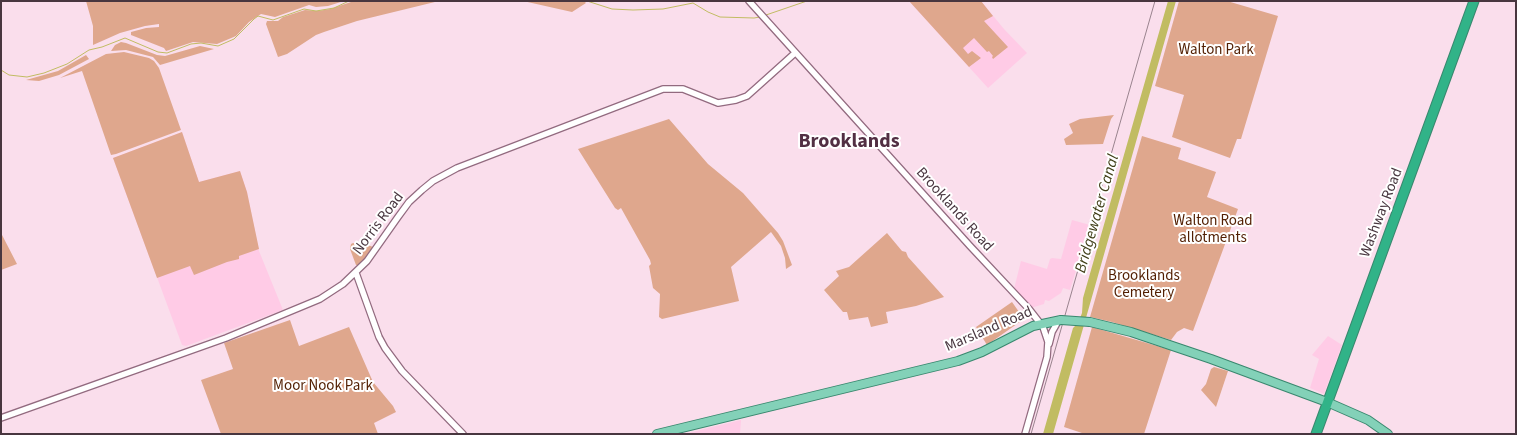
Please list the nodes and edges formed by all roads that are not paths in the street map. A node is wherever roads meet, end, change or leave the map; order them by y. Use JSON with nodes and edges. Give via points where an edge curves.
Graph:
{"nodes":[{"id":1,"x":749,"y":1,"type":"edge"},
{"id":2,"x":1474,"y":1,"type":"edge"},
{"id":3,"x":795,"y":53,"type":"junction"},
{"id":4,"x":356,"y":273,"type":"junction"},
{"id":5,"x":1040,"y":323,"type":"junction"},
{"id":6,"x":1058,"y":323,"type":"junction"},
{"id":7,"x":1048,"y":348,"type":"junction"},
{"id":8,"x":1327,"y":402,"type":"junction"},
{"id":9,"x":1,"y":418,"type":"edge"},
{"id":10,"x":462,"y":434,"type":"edge"},
{"id":11,"x":657,"y":434,"type":"edge"},
{"id":12,"x":1025,"y":434,"type":"edge"},
{"id":13,"x":1316,"y":434,"type":"edge"},
{"id":14,"x":1388,"y":434,"type":"edge"}],
"edges":[{"from":1,"to":3,"type":"street","name":"Brooklands Road"},
{"from":2,"to":8,"type":"highway","name":"Washway Road"},
{"from":3,"to":4,"type":"street","name":"Norris Road","via":[[747,96],[736,100],[718,103],[683,90],[663,89],[444,174],[409,202]]},
{"from":3,"to":5,"type":"street","name":"Brooklands Road"},
{"from":4,"to":9,"type":"street","name":"Norris Road","via":[[320,299],[285,314]]},
{"from":4,"to":10,"type":"street","via":[[385,348],[402,371]]},
{"from":5,"to":6,"type":"main road","name":"Marsland Road"},
{"from":5,"to":7,"type":"street","name":"Brooklands Road","via":[[1046,333]]},
{"from":5,"to":11,"type":"main road","name":"Marsland Road","via":[[958,361]]},
{"from":6,"to":7,"type":"street"},
{"from":6,"to":8,"type":"main road","name":"Marsland Road","bridge":true,"via":[[1090,322],[1131,332]]},
{"from":7,"to":12,"type":"street"},
{"from":8,"to":13,"type":"highway","name":"Washway Road"},
{"from":8,"to":14,"type":"main road","name":"Marsland Road","via":[[1368,420]]}]}
